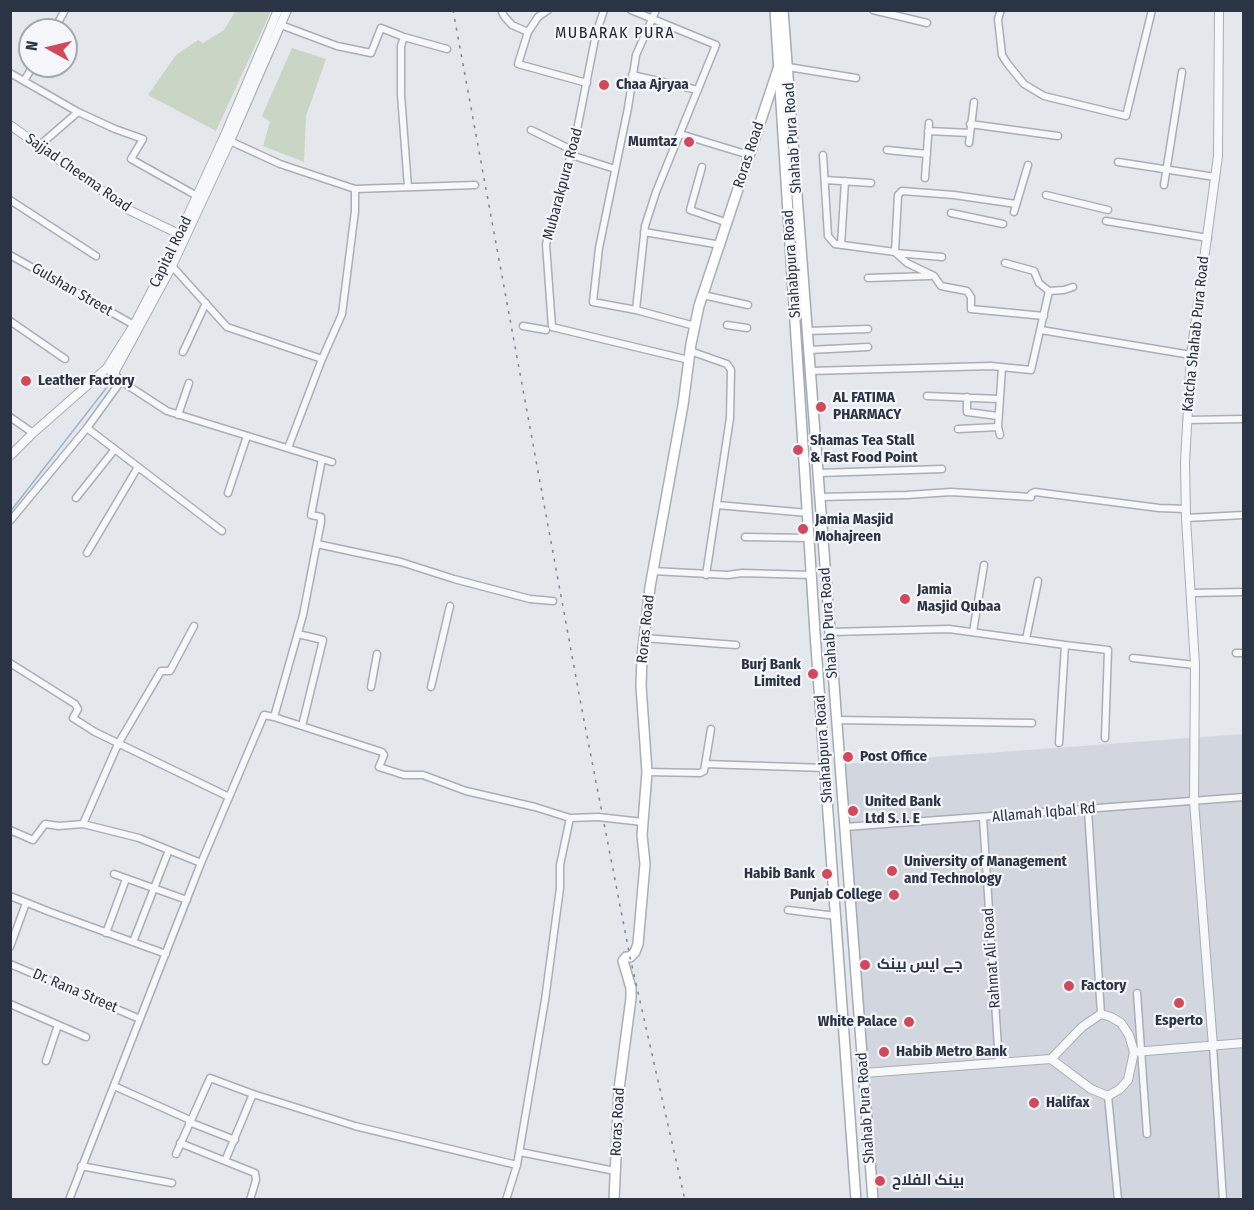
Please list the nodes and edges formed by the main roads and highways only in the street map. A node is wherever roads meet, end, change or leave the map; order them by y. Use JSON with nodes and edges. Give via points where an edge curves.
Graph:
{"nodes":[{"id":1,"x":776,"y":10,"type":"edge"},
{"id":2,"x":784,"y":11,"type":"edge"},
{"id":3,"x":784,"y":66,"type":"junction"},
{"id":4,"x":798,"y":363,"type":"junction"},
{"id":5,"x":810,"y":367,"type":"junction"},
{"id":6,"x":811,"y":384,"type":"junction"},
{"id":7,"x":800,"y":386,"type":"junction"},
{"id":8,"x":845,"y":827,"type":"junction"},
{"id":9,"x":830,"y":829,"type":"junction"},
{"id":10,"x":864,"y":1073,"type":"junction"},
{"id":11,"x":847,"y":1074,"type":"junction"},
{"id":12,"x":614,"y":1200,"type":"edge"},
{"id":13,"x":856,"y":1200,"type":"edge"},
{"id":14,"x":873,"y":1200,"type":"edge"}],
"edges":[{"from":1,"to":3,"type":"main road","name":"Shahabpura Road"},
{"from":2,"to":3,"type":"main road","name":"Shahab Pura Road"},
{"from":3,"to":4,"type":"main road","name":"Shahabpura Road"},
{"from":3,"to":5,"type":"main road","name":"Shahab Pura Road"},
{"from":3,"to":12,"type":"main road","name":"Roras Road","via":[[749,155],[703,295],[653,572],[641,686],[647,772],[642,835],[645,864],[639,941],[635,952],[623,961],[631,998],[619,1089]]},
{"from":4,"to":5,"type":"main road"},
{"from":4,"to":7,"type":"main road","name":"Shahabpura Road"},
{"from":5,"to":6,"type":"main road","name":"Shahab Pura Road"},
{"from":6,"to":7,"type":"main road"},
{"from":6,"to":8,"type":"main road","name":"Shahab Pura Road"},
{"from":7,"to":9,"type":"main road","name":"Shahabpura Road"},
{"from":8,"to":9,"type":"main road"},
{"from":8,"to":10,"type":"main road","name":"Shahab Pura Road"},
{"from":9,"to":11,"type":"main road","name":"Shahabpura Road"},
{"from":10,"to":11,"type":"main road"},
{"from":10,"to":14,"type":"main road","name":"Shahab Pura Road"},
{"from":11,"to":13,"type":"main road","name":"Shahabpura Road"}]}
